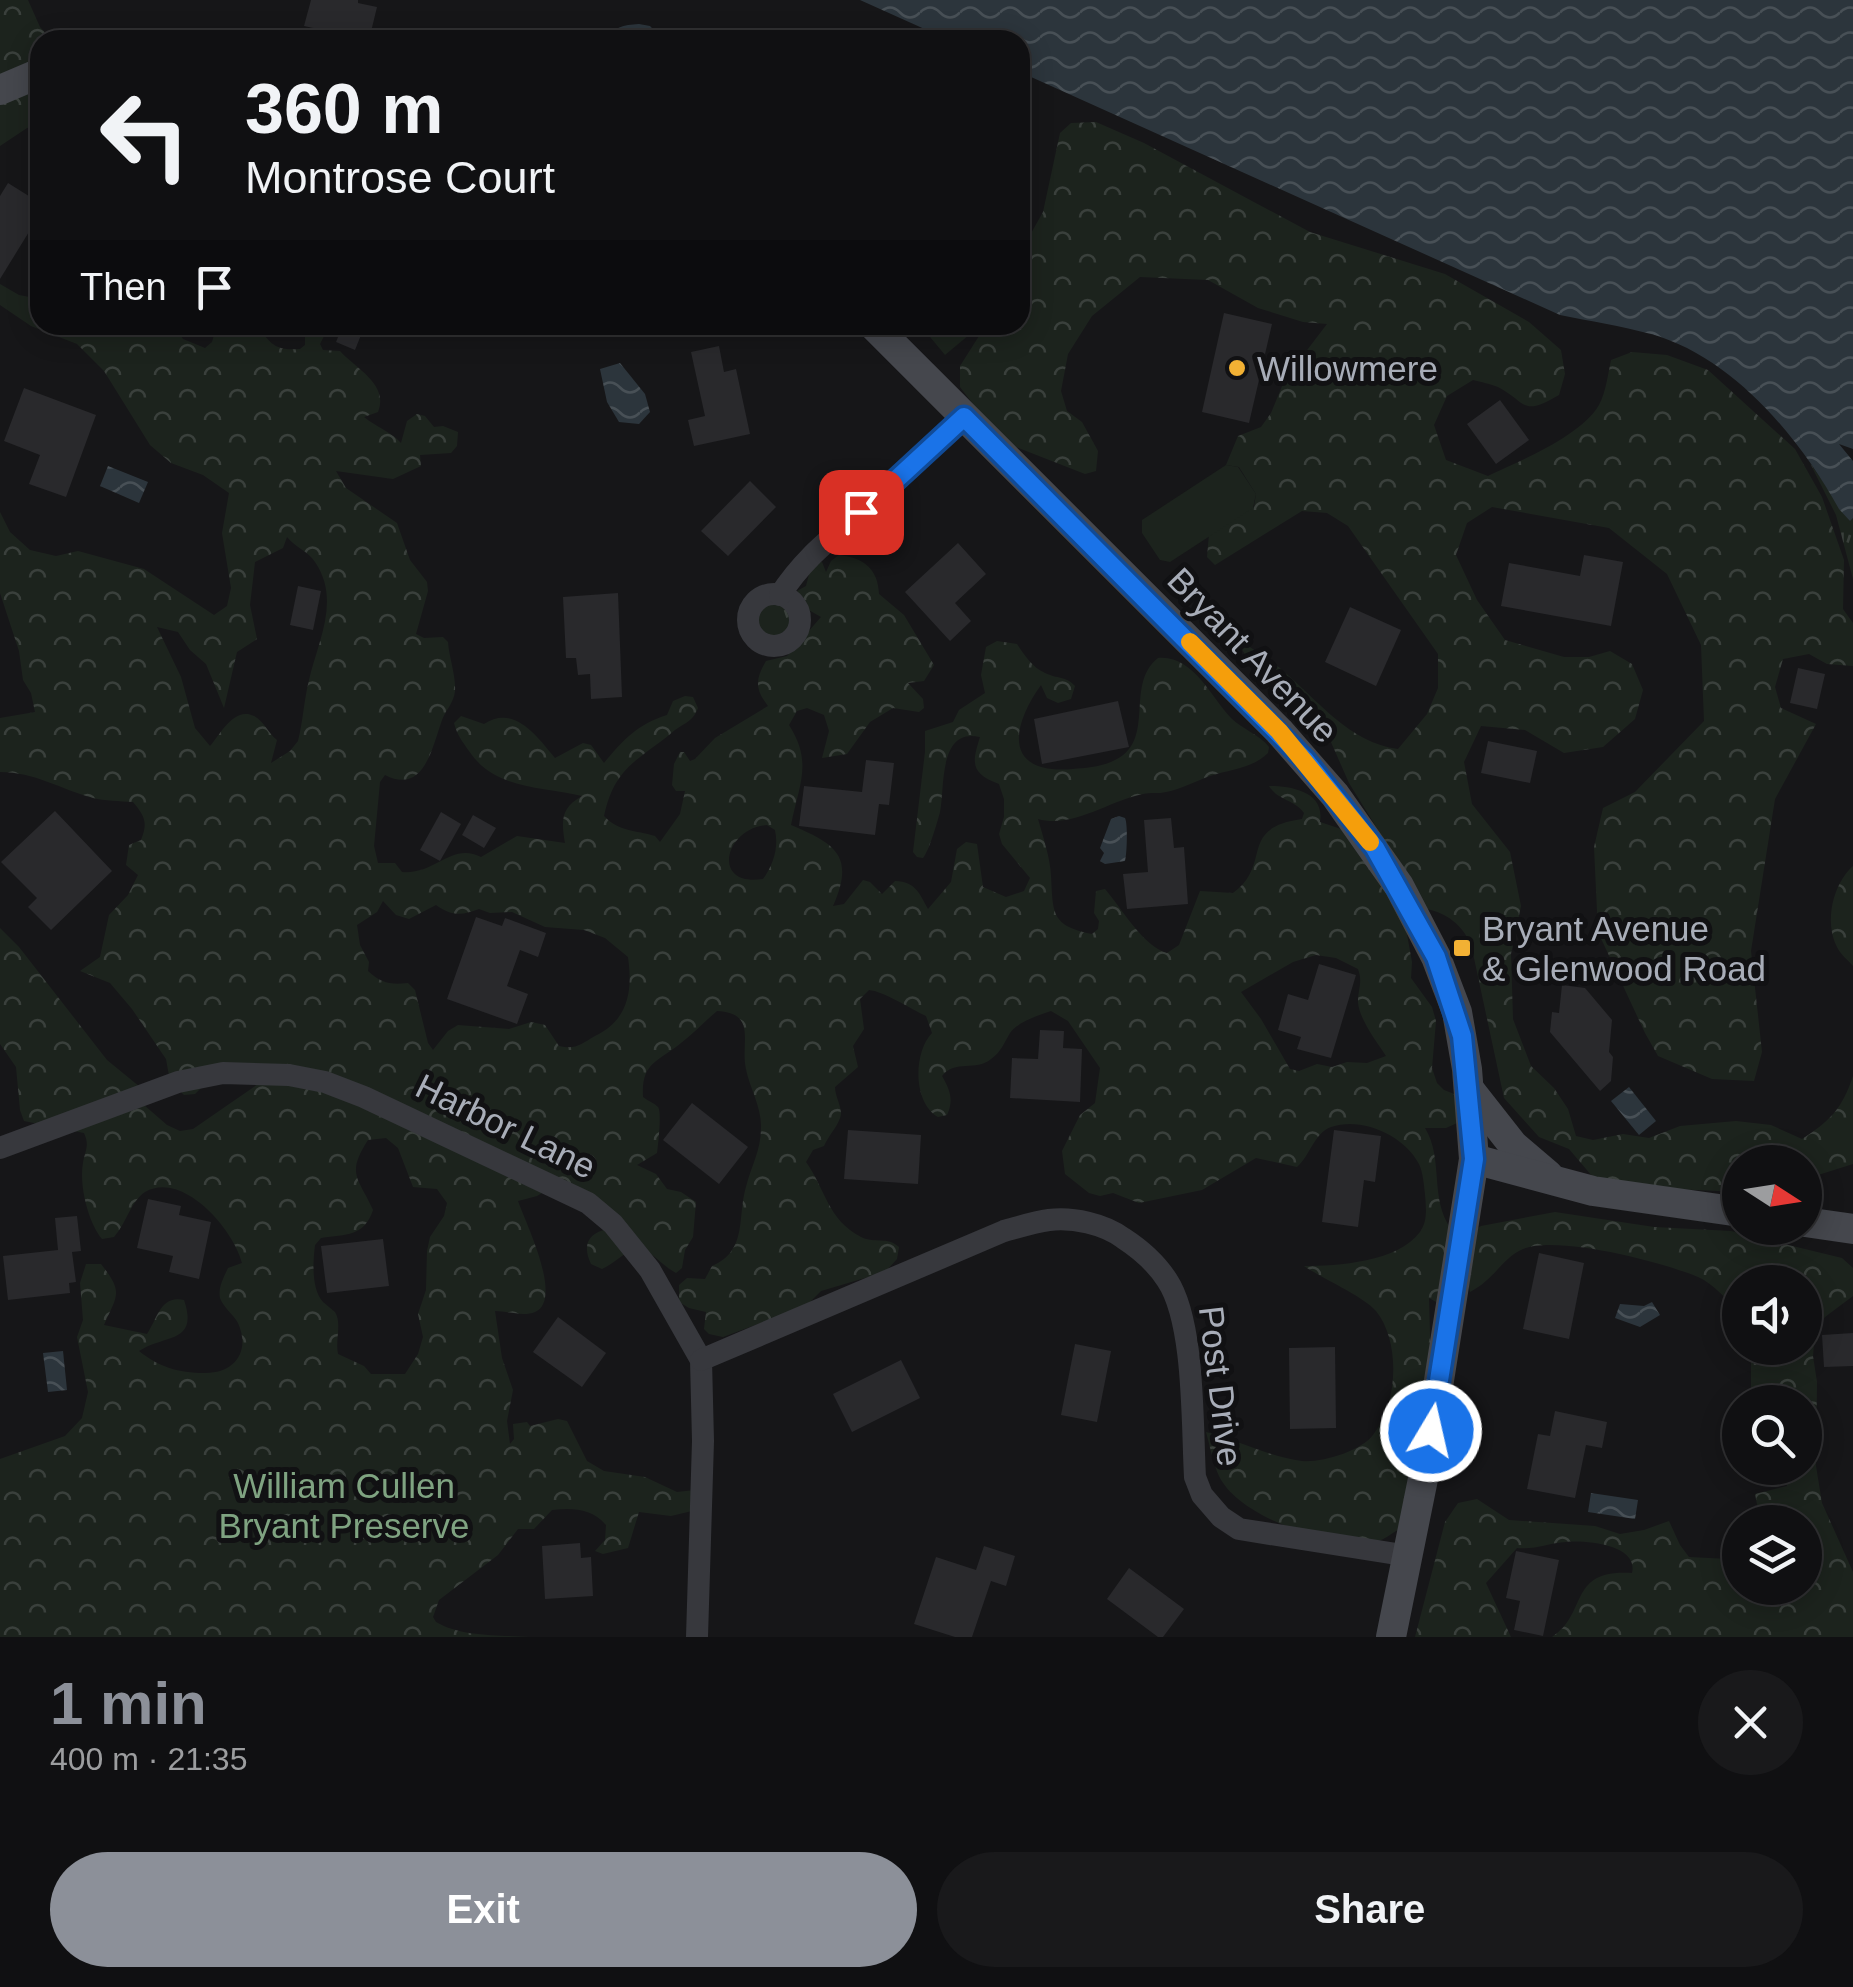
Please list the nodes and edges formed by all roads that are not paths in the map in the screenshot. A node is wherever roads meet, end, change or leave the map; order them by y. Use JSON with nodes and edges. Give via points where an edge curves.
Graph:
{"nodes":[{"id":1,"x":30,"y":76,"type":"edge"},
{"id":2,"x":0,"y":90,"type":"edge"},
{"id":3,"x":883,"y":335,"type":"edge"},
{"id":4,"x":964,"y":417,"type":"junction"},
{"id":5,"x":780,"y":595,"type":"dead end"},
{"id":6,"x":1469,"y":1089,"type":"junction"},
{"id":7,"x":0,"y":1148,"type":"edge"},
{"id":8,"x":1474,"y":1159,"type":"junction"},
{"id":9,"x":1559,"y":1182,"type":"junction"},
{"id":10,"x":1722,"y":1210,"type":"edge"},
{"id":11,"x":1822,"y":1224,"type":"edge"},
{"id":12,"x":1853,"y":1229,"type":"edge"},
{"id":13,"x":701,"y":1360,"type":"junction"},
{"id":14,"x":1408,"y":1556,"type":"junction"},
{"id":15,"x":697,"y":1637,"type":"edge"},
{"id":16,"x":1391,"y":1637,"type":"edge"}],
"edges":[{"from":1,"to":2,"type":"main road"},
{"from":3,"to":4,"type":"main road","name":"Bryant Avenue"},
{"from":4,"to":5,"type":"street","via":[[820,545]]},
{"from":4,"to":6,"type":"main road","name":"Bryant Avenue","via":[[1279,731],[1355,821],[1436,957],[1457,1012]]},
{"from":6,"to":8,"type":"main road","name":"Bryant Avenue"},
{"from":6,"to":9,"type":"main road","via":[[1523,1155]]},
{"from":7,"to":13,"type":"street","name":"Harbor Lane","via":[[178,1082],[223,1074],[325,1082],[602,1212],[650,1270]]},
{"from":8,"to":9,"type":"main road"},
{"from":8,"to":14,"type":"main road","name":"Bryant Avenue"},
{"from":9,"to":10,"type":"main road"},
{"from":11,"to":12,"type":"main road"},
{"from":13,"to":14,"type":"street","name":"Post Drive","via":[[1004,1231],[1053,1219],[1096,1224],[1142,1250],[1176,1298],[1186,1338],[1195,1477],[1220,1517],[1239,1529]]},
{"from":13,"to":15,"type":"street","name":"Harbor Lane"},
{"from":14,"to":16,"type":"main road","name":"Bryant Avenue"}]}
